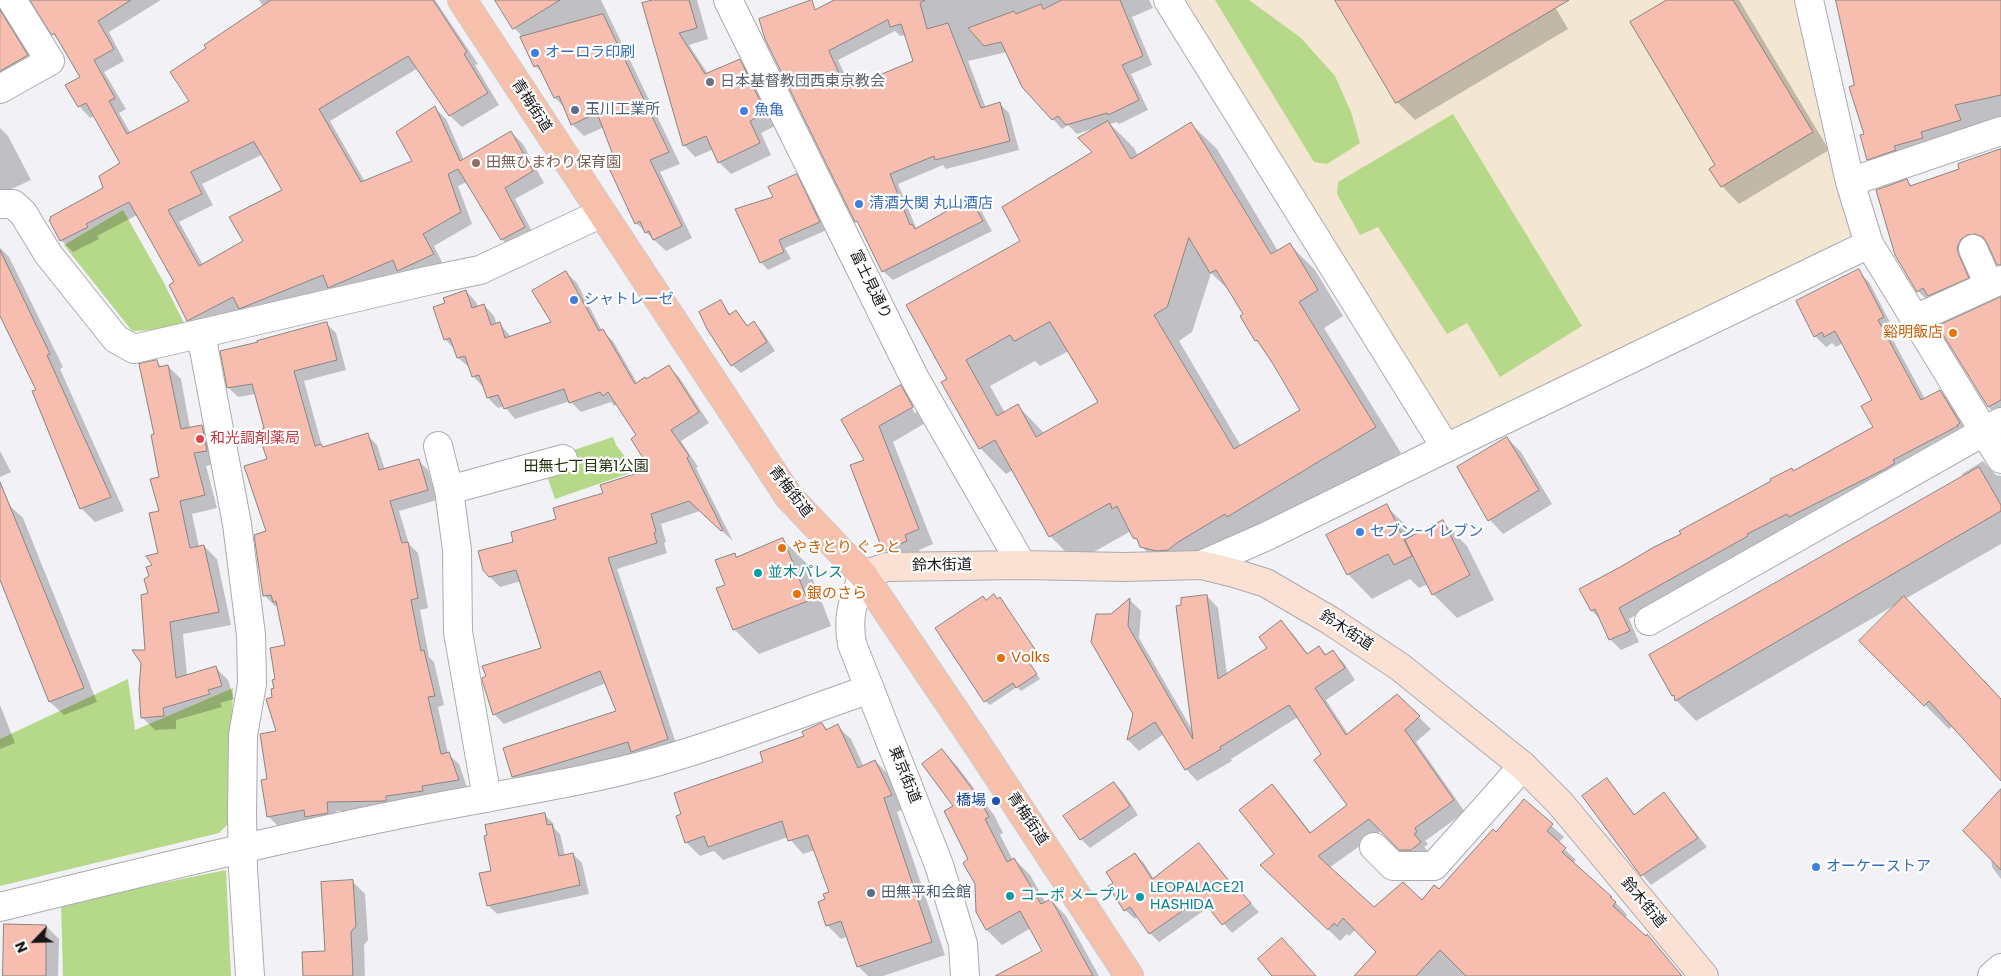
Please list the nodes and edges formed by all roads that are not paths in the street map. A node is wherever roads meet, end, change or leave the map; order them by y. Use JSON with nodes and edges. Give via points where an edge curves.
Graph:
{"nodes":[{"id":1,"x":12,"y":0,"type":"edge"},
{"id":2,"x":462,"y":0,"type":"edge"},
{"id":3,"x":728,"y":0,"type":"edge"},
{"id":4,"x":1168,"y":0,"type":"edge"},
{"id":5,"x":1809,"y":0,"type":"edge"},
{"id":6,"x":0,"y":89,"type":"edge"},
{"id":7,"x":2001,"y":131,"type":"edge"},
{"id":8,"x":1850,"y":182,"type":"junction"},
{"id":9,"x":0,"y":204,"type":"edge"},
{"id":10,"x":602,"y":213,"type":"junction"},
{"id":11,"x":1869,"y":244,"type":"junction"},
{"id":12,"x":1973,"y":249,"type":"dead end"},
{"id":13,"x":1995,"y":283,"type":"edge"},
{"id":14,"x":1915,"y":319,"type":"junction"},
{"id":15,"x":201,"y":334,"type":"junction"},
{"id":16,"x":1992,"y":427,"type":"edge"},
{"id":17,"x":438,"y":446,"type":"dead end"},
{"id":18,"x":1446,"y":448,"type":"junction"},
{"id":19,"x":563,"y":458,"type":"dead end"},
{"id":20,"x":2001,"y":459,"type":"edge"},
{"id":21,"x":449,"y":490,"type":"junction"},
{"id":22,"x":1022,"y":565,"type":"junction"},
{"id":23,"x":1201,"y":565,"type":"junction"},
{"id":24,"x":863,"y":575,"type":"junction"},
{"id":25,"x":1649,"y":622,"type":"dead end"},
{"id":26,"x":870,"y":689,"type":"junction"},
{"id":27,"x":1523,"y":766,"type":"junction"},
{"id":28,"x":487,"y":798,"type":"junction"},
{"id":29,"x":1374,"y":847,"type":"dead end"},
{"id":30,"x":242,"y":848,"type":"junction"},
{"id":31,"x":0,"y":907,"type":"edge"},
{"id":32,"x":2001,"y":968,"type":"edge"},
{"id":33,"x":250,"y":976,"type":"edge"},
{"id":34,"x":965,"y":976,"type":"edge"},
{"id":35,"x":1129,"y":976,"type":"edge"},
{"id":36,"x":1704,"y":976,"type":"edge"},
{"id":37,"x":1992,"y":976,"type":"edge"}],
"edges":[{"from":1,"to":6,"type":"street","via":[[50,61]]},
{"from":2,"to":10,"type":"main road","name":"青梅街道"},
{"from":3,"to":22,"type":"street","name":"富士見通り","via":[[914,376]]},
{"from":4,"to":18,"type":"street"},
{"from":5,"to":8,"type":"street"},
{"from":7,"to":8,"type":"street"},
{"from":8,"to":11,"type":"street"},
{"from":9,"to":15,"type":"street","via":[[13,204],[23,214],[48,254],[116,339],[134,349]]},
{"from":10,"to":15,"type":"street","via":[[480,270]]},
{"from":10,"to":24,"type":"main road","name":"青梅街道","via":[[789,497]]},
{"from":11,"to":14,"type":"street"},
{"from":11,"to":18,"type":"street"},
{"from":12,"to":13,"type":"street"},
{"from":13,"to":14,"type":"street"},
{"from":14,"to":16,"type":"street"},
{"from":15,"to":30,"type":"street","via":[[237,524],[251,635],[252,684],[244,735]]},
{"from":16,"to":20,"type":"street"},
{"from":16,"to":25,"type":"street"},
{"from":17,"to":21,"type":"street"},
{"from":18,"to":23,"type":"street"},
{"from":19,"to":21,"type":"street"},
{"from":21,"to":28,"type":"street","via":[[457,550],[458,632]]},
{"from":22,"to":23,"type":"main road","name":"鈴木街道"},
{"from":22,"to":24,"type":"main road","name":"鈴木街道","via":[[887,567]]},
{"from":23,"to":27,"type":"main road","name":"鈴木街道","via":[[1266,583],[1331,621],[1400,667]]},
{"from":24,"to":26,"type":"street","name":"東京街道","via":[[850,612],[850,630],[852,644]]},
{"from":24,"to":35,"type":"main road","name":"青梅街道"},
{"from":26,"to":28,"type":"street","via":[[658,762],[591,779]]},
{"from":26,"to":34,"type":"street","name":"東京街道","via":[[939,865],[963,944]]},
{"from":27,"to":29,"type":"street","via":[[1434,866],[1393,866]]},
{"from":27,"to":36,"type":"main road","name":"鈴木街道","via":[[1560,803]]},
{"from":28,"to":30,"type":"street"},
{"from":30,"to":31,"type":"street"},
{"from":30,"to":33,"type":"street"},
{"from":32,"to":37,"type":"street"}]}
